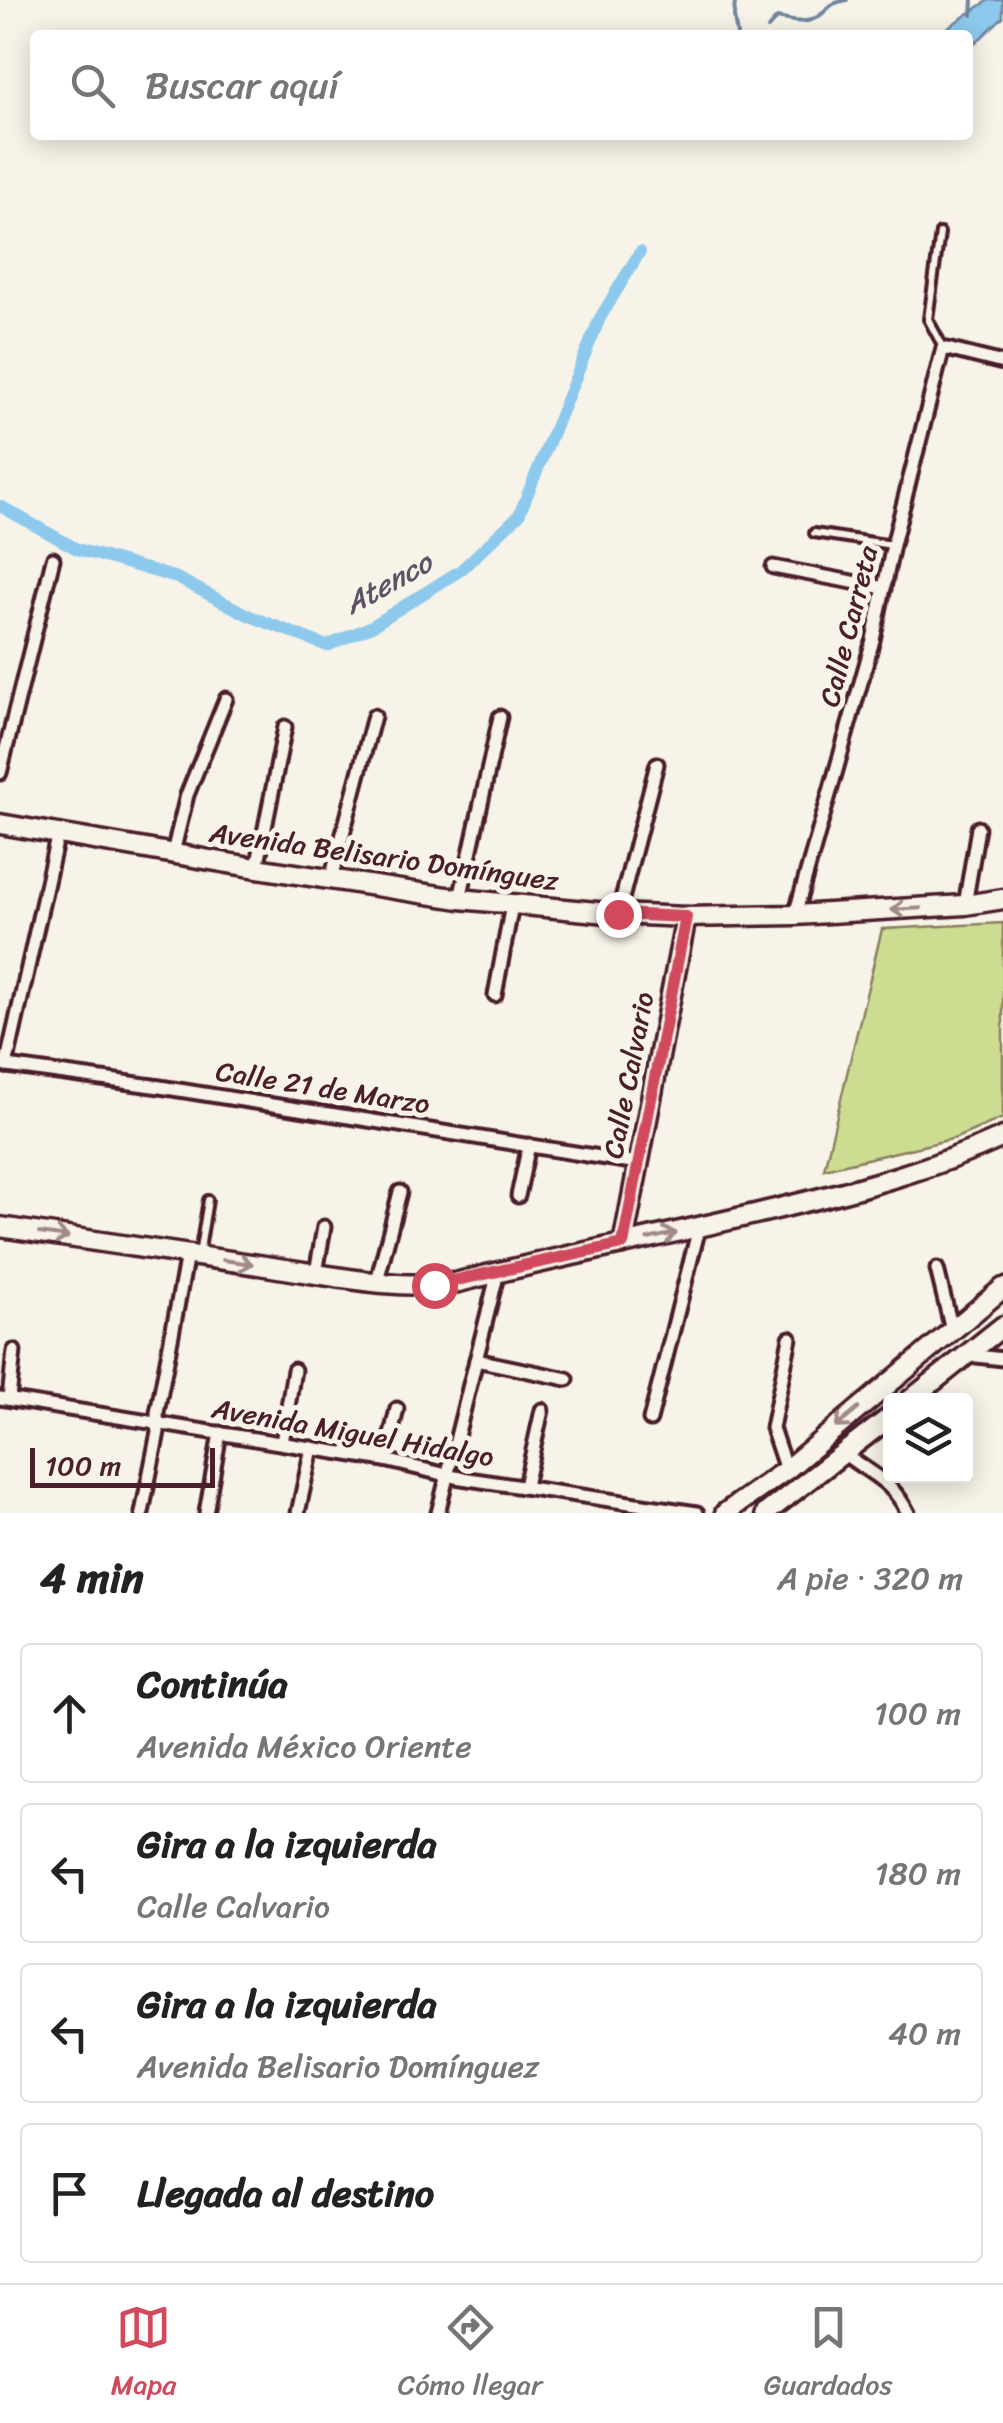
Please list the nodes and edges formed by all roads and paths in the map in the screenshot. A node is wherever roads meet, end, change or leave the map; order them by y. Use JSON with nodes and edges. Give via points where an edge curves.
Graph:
{"nodes":[{"id":1,"x":940,"y":233,"type":"dead end"},
{"id":2,"x":943,"y":348,"type":"junction"},
{"id":3,"x":1003,"y":363,"type":"edge"},
{"id":4,"x":814,"y":533,"type":"dead end"},
{"id":5,"x":893,"y":545,"type":"junction"},
{"id":6,"x":53,"y":560,"type":"dead end"},
{"id":7,"x":773,"y":567,"type":"dead end"},
{"id":8,"x":884,"y":588,"type":"junction"},
{"id":9,"x":226,"y":699,"type":"dead end"},
{"id":10,"x":374,"y":716,"type":"dead end"},
{"id":11,"x":500,"y":717,"type":"dead end"},
{"id":12,"x":285,"y":726,"type":"dead end"},
{"id":13,"x":657,"y":764,"type":"dead end"},
{"id":14,"x":0,"y":773,"type":"edge"},
{"id":15,"x":0,"y":824,"type":"edge"},
{"id":16,"x":978,"y":828,"type":"dead end"},
{"id":17,"x":58,"y":833,"type":"junction"},
{"id":18,"x":172,"y":853,"type":"junction"},
{"id":19,"x":256,"y":868,"type":"junction"},
{"id":20,"x":331,"y":879,"type":"junction"},
{"id":21,"x":460,"y":899,"type":"junction"},
{"id":22,"x":1003,"y":899,"type":"edge"},
{"id":23,"x":512,"y":905,"type":"junction"},
{"id":24,"x":965,"y":905,"type":"junction"},
{"id":25,"x":618,"y":914,"type":"junction"},
{"id":26,"x":795,"y":915,"type":"junction"},
{"id":27,"x":686,"y":917,"type":"junction"},
{"id":28,"x":495,"y":995,"type":"dead end"},
{"id":29,"x":3,"y":1066,"type":"edge"},
{"id":30,"x":1003,"y":1136,"type":"edge"},
{"id":31,"x":529,"y":1145,"type":"junction"},
{"id":32,"x":638,"y":1164,"type":"junction"},
{"id":33,"x":400,"y":1192,"type":"dead end"},
{"id":34,"x":518,"y":1196,"type":"dead end"},
{"id":35,"x":208,"y":1200,"type":"dead end"},
{"id":36,"x":0,"y":1227,"type":"edge"},
{"id":37,"x":324,"y":1227,"type":"dead end"},
{"id":38,"x":699,"y":1228,"type":"junction"},
{"id":39,"x":623,"y":1244,"type":"junction"},
{"id":40,"x":193,"y":1256,"type":"junction"},
{"id":41,"x":937,"y":1269,"type":"dead end"},
{"id":42,"x":498,"y":1272,"type":"junction"},
{"id":43,"x":316,"y":1274,"type":"junction"},
{"id":44,"x":377,"y":1282,"type":"junction"},
{"id":45,"x":1003,"y":1288,"type":"edge"},
{"id":46,"x":1003,"y":1326,"type":"edge"},
{"id":47,"x":952,"y":1330,"type":"junction"},
{"id":48,"x":790,"y":1338,"type":"dead end"},
{"id":49,"x":14,"y":1351,"type":"dead end"},
{"id":50,"x":968,"y":1355,"type":"junction"},
{"id":51,"x":1003,"y":1359,"type":"edge"},
{"id":52,"x":476,"y":1360,"type":"junction"},
{"id":53,"x":294,"y":1370,"type":"dead end"},
{"id":54,"x":567,"y":1379,"type":"dead end"},
{"id":55,"x":919,"y":1393,"type":"edge"},
{"id":56,"x":4,"y":1398,"type":"edge"},
{"id":57,"x":396,"y":1409,"type":"dead end"},
{"id":58,"x":542,"y":1410,"type":"dead end"},
{"id":59,"x":650,"y":1420,"type":"dead end"},
{"id":60,"x":883,"y":1422,"type":"edge"},
{"id":61,"x":158,"y":1425,"type":"junction"},
{"id":62,"x":220,"y":1433,"type":"junction"},
{"id":63,"x":282,"y":1443,"type":"junction"},
{"id":64,"x":312,"y":1448,"type":"junction"},
{"id":65,"x":845,"y":1454,"type":"junction"},
{"id":66,"x":385,"y":1460,"type":"junction"},
{"id":67,"x":786,"y":1470,"type":"junction"},
{"id":68,"x":447,"y":1474,"type":"junction"},
{"id":69,"x":525,"y":1486,"type":"junction"},
{"id":70,"x":142,"y":1513,"type":"edge"},
{"id":71,"x":206,"y":1513,"type":"edge"},
{"id":72,"x":298,"y":1513,"type":"edge"},
{"id":73,"x":438,"y":1513,"type":"edge"},
{"id":74,"x":698,"y":1513,"type":"edge"},
{"id":75,"x":725,"y":1513,"type":"edge"},
{"id":76,"x":766,"y":1513,"type":"edge"},
{"id":77,"x":908,"y":1513,"type":"edge"}],
"edges":[{"from":1,"to":2,"type":"lane","via":[[928,319]]},
{"from":2,"to":3,"type":"street"},
{"from":2,"to":5,"type":"street","name":"Calle Carreta"},
{"from":4,"to":5,"type":"lane"},
{"from":5,"to":8,"type":"street","name":"Calle Carreta"},
{"from":6,"to":14,"type":"street"},
{"from":7,"to":8,"type":"street"},
{"from":8,"to":26,"type":"street","name":"Calle Carreta"},
{"from":9,"to":18,"type":"street","via":[[187,795]]},
{"from":10,"to":20,"type":"street"},
{"from":11,"to":21,"type":"street"},
{"from":12,"to":19,"type":"street"},
{"from":13,"to":25,"type":"street"},
{"from":15,"to":17,"type":"main road","name":"Avenida Belisario Domínguez"},
{"from":16,"to":24,"type":"street"},
{"from":17,"to":18,"type":"main road","name":"Avenida Belisario Domínguez"},
{"from":17,"to":29,"type":"street"},
{"from":18,"to":19,"type":"main road","name":"Avenida Belisario Domínguez"},
{"from":19,"to":20,"type":"main road","name":"Avenida Belisario Domínguez"},
{"from":20,"to":21,"type":"main road","name":"Avenida Belisario Domínguez"},
{"from":21,"to":23,"type":"main road","name":"Avenida Belisario Domínguez"},
{"from":22,"to":24,"type":"main road","name":"Avenida Belisario Domínguez"},
{"from":23,"to":25,"type":"main road","name":"Avenida Belisario Domínguez"},
{"from":23,"to":28,"type":"street"},
{"from":24,"to":26,"type":"main road","name":"Avenida Belisario Domínguez","one_way":true},
{"from":25,"to":27,"type":"main road","name":"Avenida Belisario Domínguez"},
{"from":26,"to":27,"type":"main road","name":"Avenida Belisario Domínguez"},
{"from":27,"to":32,"type":"main road","name":"Calle Calvario"},
{"from":29,"to":31,"type":"street","name":"Calle 21 de Marzo"},
{"from":30,"to":38,"type":"main road","via":[[896,1177]]},
{"from":31,"to":32,"type":"street","name":"Calle 21 de Marzo"},
{"from":31,"to":34,"type":"street"},
{"from":32,"to":39,"type":"main road","name":"Calle Calvario"},
{"from":33,"to":44,"type":"street"},
{"from":35,"to":40,"type":"lane"},
{"from":36,"to":40,"type":"main road","one_way":true},
{"from":37,"to":43,"type":"street"},
{"from":39,"to":38,"type":"main road","one_way":true},
{"from":38,"to":59,"type":"street"},
{"from":39,"to":42,"type":"main road"},
{"from":40,"to":43,"type":"main road","one_way":true},
{"from":40,"to":61,"type":"street"},
{"from":41,"to":47,"type":"street"},
{"from":42,"to":44,"type":"main road","via":[[434,1285]]},
{"from":42,"to":52,"type":"street"},
{"from":43,"to":44,"type":"main road"},
{"from":45,"to":47,"type":"main road"},
{"from":46,"to":50,"type":"main road"},
{"from":47,"to":67,"type":"main road","one_way":true},
{"from":48,"to":67,"type":"street","via":[[772,1428]]},
{"from":49,"to":56,"type":"street"},
{"from":50,"to":51,"type":"street"},
{"from":50,"to":55,"type":"main road"},
{"from":52,"to":54,"type":"street"},
{"from":52,"to":68,"type":"street"},
{"from":53,"to":63,"type":"street"},
{"from":56,"to":61,"type":"street","name":"Avenida Miguel Hidalgo"},
{"from":57,"to":66,"type":"street"},
{"from":58,"to":69,"type":"street"},
{"from":60,"to":65,"type":"main road"},
{"from":61,"to":62,"type":"street","name":"Avenida Miguel Hidalgo"},
{"from":61,"to":70,"type":"street"},
{"from":62,"to":63,"type":"street","name":"Avenida Miguel Hidalgo"},
{"from":62,"to":71,"type":"street"},
{"from":63,"to":64,"type":"street","name":"Avenida Miguel Hidalgo"},
{"from":64,"to":66,"type":"street","name":"Avenida Miguel Hidalgo"},
{"from":64,"to":72,"type":"street"},
{"from":65,"to":76,"type":"main road"},
{"from":65,"to":77,"type":"street","via":[[878,1475]]},
{"from":66,"to":68,"type":"street","name":"Avenida Miguel Hidalgo"},
{"from":67,"to":75,"type":"main road"},
{"from":68,"to":69,"type":"street","name":"Avenida Miguel Hidalgo"},
{"from":68,"to":73,"type":"street"},
{"from":69,"to":74,"type":"street","name":"Avenida Miguel Hidalgo"}]}
